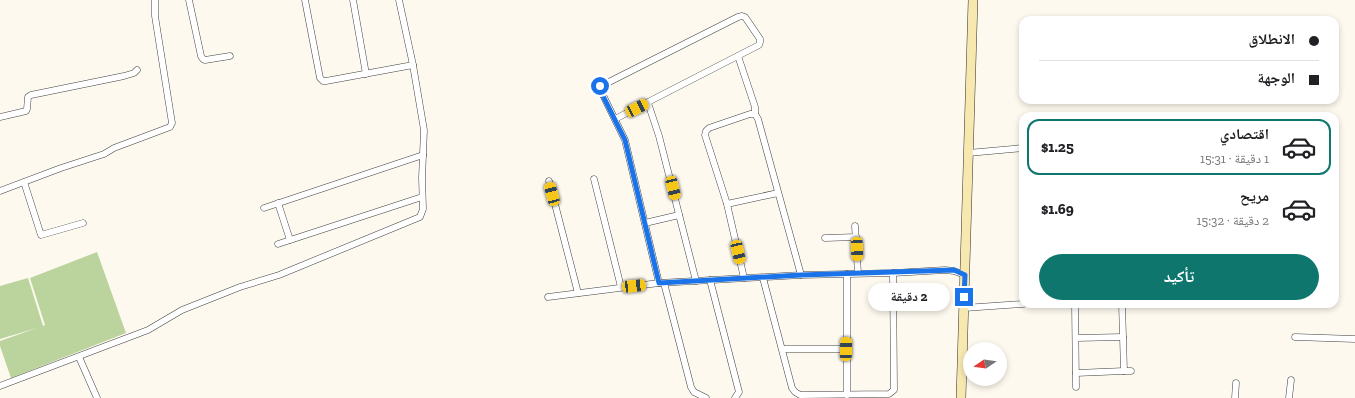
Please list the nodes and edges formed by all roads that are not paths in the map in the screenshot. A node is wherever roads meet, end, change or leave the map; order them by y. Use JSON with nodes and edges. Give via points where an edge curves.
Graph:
{"nodes":[{"id":1,"x":155,"y":0,"type":"edge"},
{"id":2,"x":189,"y":0,"type":"edge"},
{"id":3,"x":305,"y":0,"type":"edge"},
{"id":4,"x":353,"y":0,"type":"edge"},
{"id":5,"x":399,"y":0,"type":"edge"},
{"id":6,"x":973,"y":0,"type":"edge"},
{"id":7,"x":230,"y":56,"type":"dead end"},
{"id":8,"x":738,"y":56,"type":"junction"},
{"id":9,"x":413,"y":64,"type":"junction"},
{"id":10,"x":137,"y":70,"type":"dead end"},
{"id":11,"x":366,"y":74,"type":"junction"},
{"id":12,"x":648,"y":103,"type":"junction"},
{"id":13,"x":755,"y":114,"type":"junction"},
{"id":14,"x":0,"y":117,"type":"edge"},
{"id":15,"x":615,"y":119,"type":"junction"},
{"id":16,"x":1019,"y":148,"type":"edge"},
{"id":17,"x":968,"y":152,"type":"junction"},
{"id":18,"x":423,"y":155,"type":"junction"},
{"id":19,"x":594,"y":179,"type":"dead end"},
{"id":20,"x":549,"y":180,"type":"dead end"},
{"id":21,"x":24,"y":182,"type":"junction"},
{"id":22,"x":0,"y":191,"type":"edge"},
{"id":23,"x":778,"y":193,"type":"junction"},
{"id":24,"x":422,"y":197,"type":"junction"},
{"id":25,"x":278,"y":203,"type":"junction"},
{"id":26,"x":727,"y":204,"type":"junction"},
{"id":27,"x":264,"y":208,"type":"dead end"},
{"id":28,"x":679,"y":215,"type":"junction"},
{"id":29,"x":83,"y":223,"type":"dead end"},
{"id":30,"x":645,"y":223,"type":"junction"},
{"id":31,"x":855,"y":226,"type":"dead end"},
{"id":32,"x":856,"y":237,"type":"junction"},
{"id":33,"x":825,"y":238,"type":"dead end"},
{"id":34,"x":290,"y":240,"type":"junction"},
{"id":35,"x":278,"y":244,"type":"dead end"},
{"id":36,"x":858,"y":273,"type":"junction"},
{"id":37,"x":893,"y":273,"type":"junction"},
{"id":38,"x":847,"y":274,"type":"junction"},
{"id":39,"x":801,"y":275,"type":"junction"},
{"id":40,"x":965,"y":275,"type":"junction"},
{"id":41,"x":744,"y":278,"type":"junction"},
{"id":42,"x":763,"y":278,"type":"junction"},
{"id":43,"x":710,"y":280,"type":"junction"},
{"id":44,"x":696,"y":281,"type":"junction"},
{"id":45,"x":662,"y":283,"type":"junction"},
{"id":46,"x":621,"y":287,"type":"junction"},
{"id":47,"x":578,"y":293,"type":"junction"},
{"id":48,"x":548,"y":297,"type":"dead end"},
{"id":49,"x":1019,"y":304,"type":"edge"},
{"id":50,"x":964,"y":308,"type":"junction"},
{"id":51,"x":1075,"y":308,"type":"edge"},
{"id":52,"x":1122,"y":308,"type":"edge"},
{"id":53,"x":1122,"y":337,"type":"junction"},
{"id":54,"x":1295,"y":337,"type":"dead end"},
{"id":55,"x":1076,"y":338,"type":"junction"},
{"id":56,"x":1355,"y":339,"type":"edge"},
{"id":57,"x":846,"y":349,"type":"junction"},
{"id":58,"x":783,"y":350,"type":"junction"},
{"id":59,"x":78,"y":357,"type":"junction"},
{"id":60,"x":1124,"y":370,"type":"junction"},
{"id":61,"x":1131,"y":370,"type":"dead end"},
{"id":62,"x":1076,"y":373,"type":"junction"},
{"id":63,"x":1291,"y":380,"type":"dead end"},
{"id":64,"x":1236,"y":383,"type":"dead end"},
{"id":65,"x":0,"y":386,"type":"edge"},
{"id":66,"x":1076,"y":387,"type":"dead end"},
{"id":67,"x":846,"y":395,"type":"junction"},
{"id":68,"x":97,"y":398,"type":"edge"},
{"id":69,"x":706,"y":398,"type":"edge"},
{"id":70,"x":735,"y":398,"type":"edge"},
{"id":71,"x":961,"y":398,"type":"edge"},
{"id":72,"x":1235,"y":398,"type":"edge"},
{"id":73,"x":1289,"y":398,"type":"edge"}],
"edges":[{"from":1,"to":21,"type":"street","via":[[155,16],[172,123],[170,127]]},
{"from":2,"to":7,"type":"street","via":[[203,59]]},
{"from":3,"to":11,"type":"street","via":[[320,78],[326,81]]},
{"from":4,"to":11,"type":"street"},
{"from":5,"to":9,"type":"street"},
{"from":6,"to":17,"type":"street"},
{"from":8,"to":12,"type":"street"},
{"from":8,"to":13,"type":"street"},
{"from":8,"to":15,"type":"street","via":[[760,42],[743,16],[601,86],[600,90]]},
{"from":9,"to":11,"type":"street"},
{"from":9,"to":18,"type":"street","via":[[424,130]]},
{"from":10,"to":14,"type":"street","via":[[124,76],[31,95],[28,97],[26,111]]},
{"from":12,"to":15,"type":"street"},
{"from":12,"to":28,"type":"street"},
{"from":13,"to":23,"type":"street"},
{"from":13,"to":26,"type":"street","via":[[706,131],[705,135]]},
{"from":15,"to":30,"type":"street","via":[[625,140]]},
{"from":16,"to":17,"type":"street"},
{"from":17,"to":40,"type":"street"},
{"from":18,"to":24,"type":"street"},
{"from":18,"to":25,"type":"street"},
{"from":19,"to":46,"type":"street"},
{"from":20,"to":47,"type":"street"},
{"from":21,"to":22,"type":"street"},
{"from":21,"to":29,"type":"street","via":[[41,235]]},
{"from":23,"to":26,"type":"street"},
{"from":23,"to":39,"type":"street"},
{"from":24,"to":34,"type":"street"},
{"from":24,"to":59,"type":"street","via":[[424,209],[416,220],[279,275],[182,310],[148,330]]},
{"from":25,"to":27,"type":"street"},
{"from":25,"to":34,"type":"street"},
{"from":26,"to":41,"type":"street"},
{"from":28,"to":30,"type":"street"},
{"from":28,"to":44,"type":"street"},
{"from":30,"to":45,"type":"street"},
{"from":31,"to":32,"type":"street"},
{"from":32,"to":33,"type":"street"},
{"from":32,"to":36,"type":"street"},
{"from":34,"to":35,"type":"street"},
{"from":36,"to":37,"type":"street"},
{"from":36,"to":38,"type":"street"},
{"from":37,"to":40,"type":"street","via":[[954,270]]},
{"from":37,"to":67,"type":"street","via":[[894,390],[889,394]]},
{"from":38,"to":39,"type":"street"},
{"from":38,"to":57,"type":"street"},
{"from":39,"to":42,"type":"street"},
{"from":40,"to":50,"type":"street"},
{"from":41,"to":42,"type":"street"},
{"from":41,"to":43,"type":"street"},
{"from":42,"to":58,"type":"street"},
{"from":43,"to":44,"type":"street"},
{"from":43,"to":70,"type":"street","via":[[739,392]]},
{"from":44,"to":45,"type":"street"},
{"from":45,"to":46,"type":"street"},
{"from":45,"to":69,"type":"street","via":[[691,387],[694,392]]},
{"from":46,"to":47,"type":"street"},
{"from":47,"to":48,"type":"street"},
{"from":49,"to":50,"type":"street"},
{"from":50,"to":71,"type":"street"},
{"from":51,"to":55,"type":"street"},
{"from":52,"to":53,"type":"street"},
{"from":53,"to":55,"type":"street"},
{"from":53,"to":60,"type":"street"},
{"from":54,"to":56,"type":"street"},
{"from":55,"to":62,"type":"street"},
{"from":57,"to":58,"type":"street"},
{"from":57,"to":67,"type":"street"},
{"from":58,"to":67,"type":"street","via":[[795,392],[800,395]]},
{"from":59,"to":65,"type":"street"},
{"from":59,"to":68,"type":"street"},
{"from":60,"to":61,"type":"street"},
{"from":60,"to":62,"type":"street"},
{"from":62,"to":66,"type":"street"},
{"from":63,"to":73,"type":"street"},
{"from":64,"to":72,"type":"street"}]}
